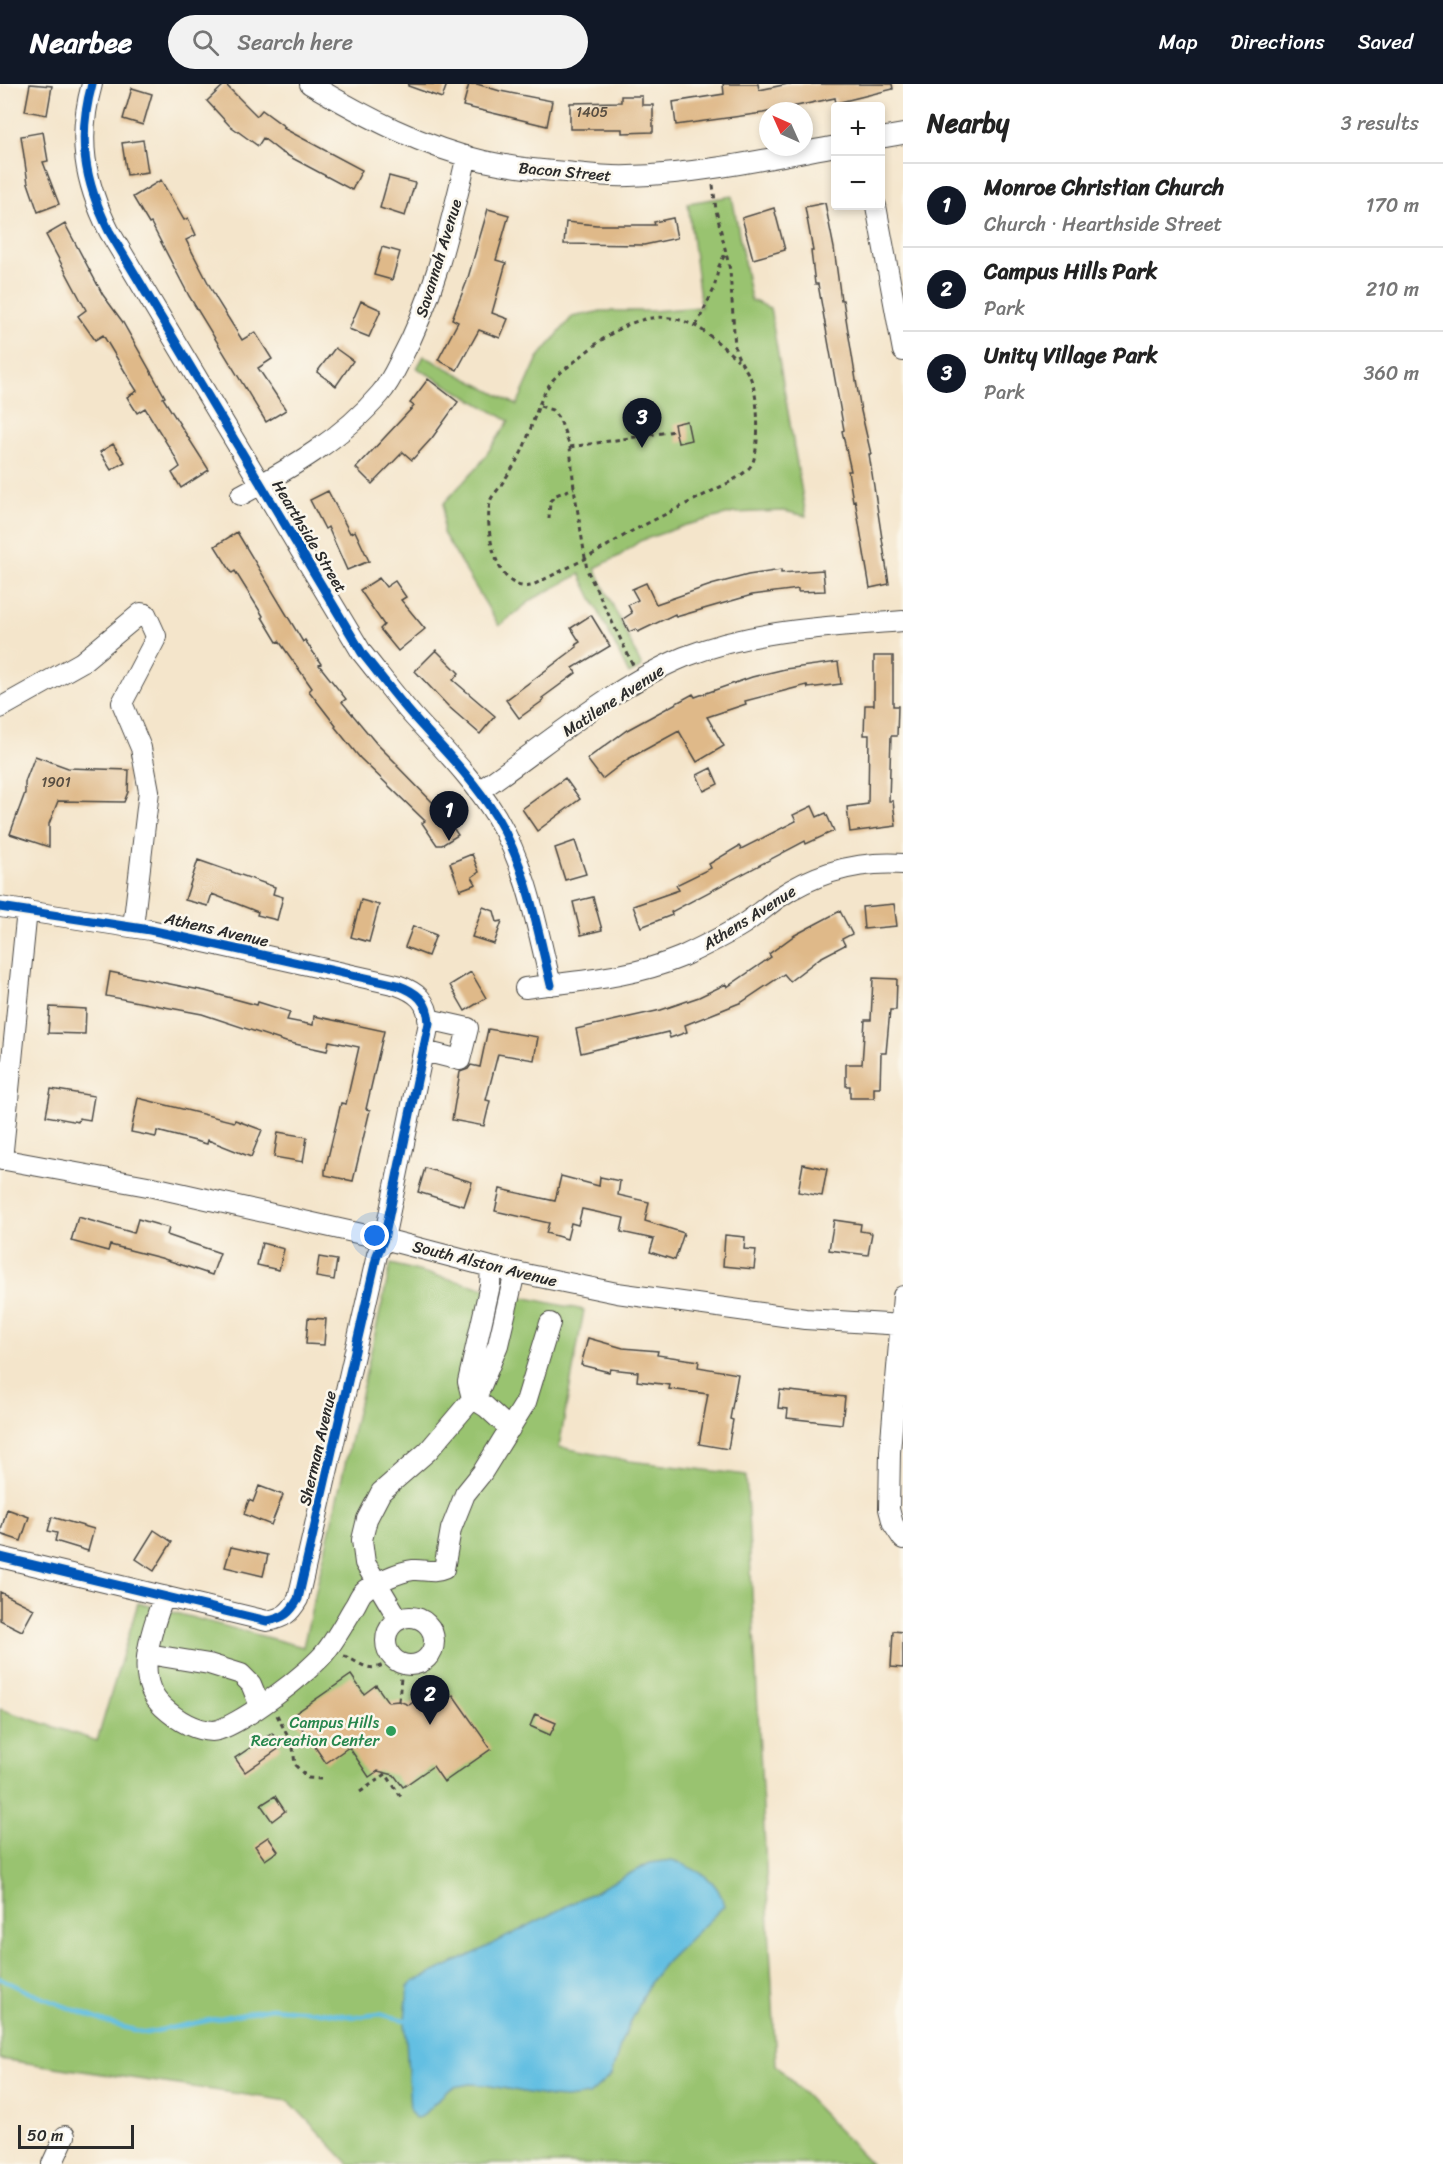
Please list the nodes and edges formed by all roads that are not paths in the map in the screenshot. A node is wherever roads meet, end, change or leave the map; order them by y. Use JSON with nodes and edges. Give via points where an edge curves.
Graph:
{"nodes":[{"id":1,"x":92,"y":84,"type":"edge"},
{"id":2,"x":310,"y":84,"type":"edge"},
{"id":3,"x":903,"y":134,"type":"edge"},
{"id":4,"x":885,"y":137,"type":"edge"},
{"id":5,"x":831,"y":147,"type":"edge"},
{"id":6,"x":467,"y":156,"type":"junction"},
{"id":7,"x":877,"y":210,"type":"edge"},
{"id":8,"x":903,"y":351,"type":"edge"},
{"id":9,"x":262,"y":484,"type":"junction"},
{"id":10,"x":241,"y":495,"type":"dead end"},
{"id":11,"x":903,"y":621,"type":"edge"},
{"id":12,"x":0,"y":708,"type":"edge"},
{"id":13,"x":479,"y":791,"type":"junction"},
{"id":14,"x":903,"y":864,"type":"edge"},
{"id":15,"x":0,"y":907,"type":"edge"},
{"id":16,"x":27,"y":910,"type":"junction"},
{"id":17,"x":133,"y":927,"type":"junction"},
{"id":18,"x":550,"y":985,"type":"junction"},
{"id":19,"x":525,"y":988,"type":"dead end"},
{"id":20,"x":422,"y":998,"type":"joint"},
{"id":21,"x":428,"y":1019,"type":"junction"},
{"id":22,"x":423,"y":1051,"type":"junction"},
{"id":23,"x":1,"y":1160,"type":"edge"},
{"id":24,"x":384,"y":1239,"type":"junction"},
{"id":25,"x":491,"y":1267,"type":"junction"},
{"id":26,"x":515,"y":1272,"type":"junction"},
{"id":27,"x":903,"y":1296,"type":"edge"},
{"id":28,"x":550,"y":1323,"type":"dead end"},
{"id":29,"x":902,"y":1325,"type":"edge"},
{"id":30,"x":472,"y":1398,"type":"junction"},
{"id":31,"x":510,"y":1429,"type":"junction"},
{"id":32,"x":903,"y":1539,"type":"edge"},
{"id":33,"x":0,"y":1557,"type":"edge"},
{"id":34,"x":376,"y":1585,"type":"junction"},
{"id":35,"x":164,"y":1596,"type":"junction"},
{"id":36,"x":399,"y":1620,"type":"junction"},
{"id":37,"x":148,"y":1654,"type":"junction"},
{"id":38,"x":264,"y":1703,"type":"junction"},
{"id":39,"x":65,"y":2136,"type":"dead end"},
{"id":40,"x":52,"y":2164,"type":"edge"}],
"edges":[{"from":1,"to":9,"type":"street","name":"Hearthside Street","via":[[84,123],[84,158],[100,213]]},
{"from":2,"to":6,"type":"street","name":"Bacon Street","via":[[369,118]]},
{"from":3,"to":4,"type":"street"},
{"from":5,"to":6,"type":"street","name":"Bacon Street","via":[[661,174],[604,176],[512,166]]},
{"from":6,"to":9,"type":"street","name":"Savannah Avenue","via":[[432,287],[416,331],[382,392],[330,441]]},
{"from":7,"to":8,"type":"street"},
{"from":9,"to":10,"type":"street","name":"Savannah Avenue"},
{"from":9,"to":13,"type":"street","name":"Hearthside Street","via":[[362,653]]},
{"from":11,"to":13,"type":"street","name":"Matilene Avenue","via":[[771,633],[731,641],[683,658],[605,702]]},
{"from":12,"to":17,"type":"street","via":[[82,662],[141,613],[146,614],[156,636],[122,703],[141,748],[149,791]]},
{"from":13,"to":18,"type":"street","name":"Hearthside Street","via":[[513,850],[529,891]]},
{"from":14,"to":18,"type":"street","name":"Athens Avenue","via":[[860,864],[828,872],[802,883],[744,923],[680,957],[598,980]]},
{"from":15,"to":16,"type":"street","name":"Athens Avenue"},
{"from":16,"to":17,"type":"street","name":"Athens Avenue"},
{"from":16,"to":23,"type":"street"},
{"from":17,"to":20,"type":"street","name":"Athens Avenue","via":[[397,985]]},
{"from":18,"to":19,"type":"street","name":"Athens Avenue"},
{"from":20,"to":21,"type":"street","name":"Sherman Avenue"},
{"from":21,"to":22,"type":"street","name":"Sherman Avenue"},
{"from":21,"to":22,"type":"street","via":[[468,1028],[460,1060]]},
{"from":22,"to":24,"type":"street","name":"Sherman Avenue"},
{"from":23,"to":24,"type":"street","name":"South Alston Avenue","via":[[124,1181]]},
{"from":24,"to":25,"type":"street","name":"South Alston Avenue"},
{"from":24,"to":35,"type":"street","name":"Sherman Avenue","via":[[377,1255],[298,1599],[282,1618],[267,1621]]},
{"from":25,"to":26,"type":"street","name":"South Alston Avenue"},
{"from":25,"to":30,"type":"street","via":[[468,1382]]},
{"from":26,"to":29,"type":"street","name":"South Alston Avenue","via":[[617,1293],[756,1313]]},
{"from":26,"to":30,"type":"street","via":[[498,1345],[485,1382]]},
{"from":27,"to":29,"type":"street"},
{"from":28,"to":31,"type":"street","via":[[526,1402]]},
{"from":29,"to":32,"type":"street","via":[[890,1452],[889,1509]]},
{"from":30,"to":31,"type":"street"},
{"from":30,"to":34,"type":"street","via":[[428,1451],[381,1491],[362,1540],[364,1563]]},
{"from":31,"to":34,"type":"street","via":[[465,1494],[451,1529],[444,1569],[393,1574]]},
{"from":33,"to":35,"type":"street","name":"Sherman Avenue"},
{"from":34,"to":36,"type":"street"},
{"from":34,"to":38,"type":"street","via":[[363,1591],[327,1652],[307,1673]]},
{"from":35,"to":37,"type":"street"},
{"from":36,"to":36,"type":"street","via":[[422,1620],[430,1627],[434,1637],[432,1652],[418,1664],[396,1661],[386,1647],[387,1634]]},
{"from":37,"to":38,"type":"street","via":[[209,1664],[241,1674]]},
{"from":37,"to":38,"type":"street","via":[[148,1684],[155,1700],[174,1717],[194,1727],[213,1731]]},
{"from":39,"to":40,"type":"street"}]}
